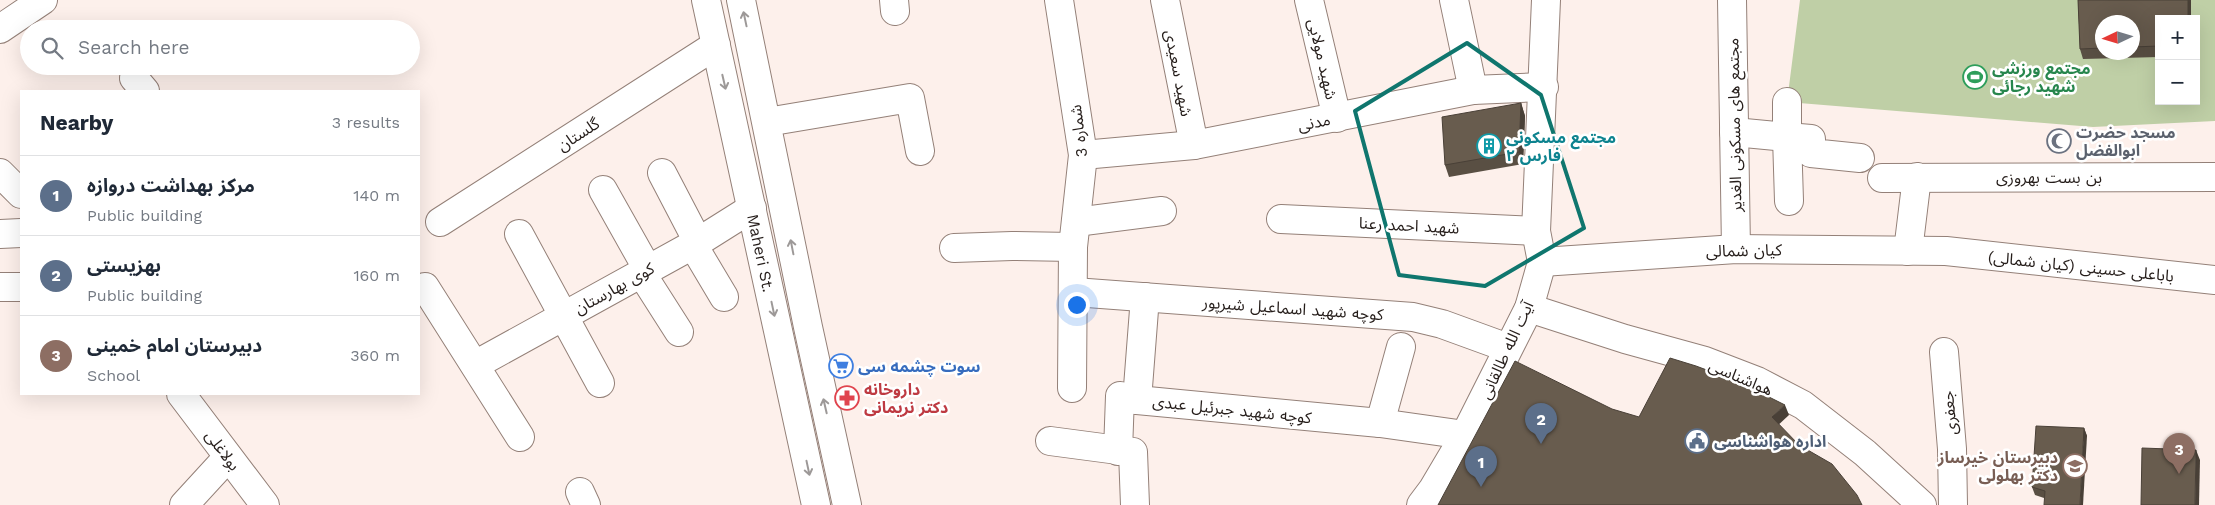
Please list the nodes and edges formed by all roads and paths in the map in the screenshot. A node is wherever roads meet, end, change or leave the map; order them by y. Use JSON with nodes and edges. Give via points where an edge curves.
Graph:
{"nodes":[{"id":1,"x":43,"y":0,"type":"edge"},
{"id":2,"x":706,"y":0,"type":"edge"},
{"id":3,"x":741,"y":0,"type":"edge"},
{"id":4,"x":1058,"y":0,"type":"edge"},
{"id":5,"x":1165,"y":0,"type":"edge"},
{"id":6,"x":1309,"y":0,"type":"edge"},
{"id":7,"x":1454,"y":0,"type":"edge"},
{"id":8,"x":1546,"y":0,"type":"edge"},
{"id":9,"x":1732,"y":0,"type":"edge"},
{"id":10,"x":0,"y":29,"type":"edge"},
{"id":11,"x":716,"y":45,"type":"junction"},
{"id":12,"x":1544,"y":87,"type":"junction"},
{"id":13,"x":1474,"y":90,"type":"junction"},
{"id":14,"x":1787,"y":102,"type":"dead end"},
{"id":15,"x":1337,"y":118,"type":"junction"},
{"id":16,"x":767,"y":122,"type":"junction"},
{"id":17,"x":1734,"y":132,"type":"junction"},
{"id":18,"x":1787,"y":137,"type":"junction"},
{"id":19,"x":1194,"y":145,"type":"junction"},
{"id":20,"x":920,"y":152,"type":"dead end"},
{"id":21,"x":1083,"y":155,"type":"junction"},
{"id":22,"x":1860,"y":158,"type":"dead end"},
{"id":23,"x":0,"y":172,"type":"edge"},
{"id":24,"x":662,"y":173,"type":"dead end"},
{"id":25,"x":1917,"y":177,"type":"junction"},
{"id":26,"x":2215,"y":177,"type":"edge"},
{"id":27,"x":1882,"y":178,"type":"dead end"},
{"id":28,"x":602,"y":190,"type":"dead end"},
{"id":29,"x":20,"y":193,"type":"edge"},
{"id":30,"x":1788,"y":201,"type":"dead end"},
{"id":31,"x":752,"y":208,"type":"junction"},
{"id":32,"x":1162,"y":211,"type":"dead end"},
{"id":33,"x":1281,"y":219,"type":"dead end"},
{"id":34,"x":440,"y":222,"type":"dead end"},
{"id":35,"x":1536,"y":231,"type":"junction"},
{"id":36,"x":20,"y":233,"type":"edge"},
{"id":37,"x":0,"y":234,"type":"edge"},
{"id":38,"x":520,"y":234,"type":"dead end"},
{"id":39,"x":1075,"y":234,"type":"junction"},
{"id":40,"x":696,"y":243,"type":"junction"},
{"id":41,"x":954,"y":248,"type":"dead end"},
{"id":42,"x":1736,"y":249,"type":"junction"},
{"id":43,"x":1908,"y":251,"type":"junction"},
{"id":44,"x":1946,"y":251,"type":"joint"},
{"id":45,"x":1542,"y":262,"type":"junction"},
{"id":46,"x":645,"y":272,"type":"junction"},
{"id":47,"x":2215,"y":280,"type":"edge"},
{"id":48,"x":0,"y":287,"type":"edge"},
{"id":49,"x":20,"y":287,"type":"edge"},
{"id":50,"x":425,"y":287,"type":"dead end"},
{"id":51,"x":1074,"y":292,"type":"junction"},
{"id":52,"x":724,"y":297,"type":"dead end"},
{"id":53,"x":1145,"y":297,"type":"junction"},
{"id":54,"x":1529,"y":308,"type":"junction"},
{"id":55,"x":562,"y":317,"type":"junction"},
{"id":56,"x":679,"y":332,"type":"dead end"},
{"id":57,"x":1401,"y":348,"type":"dead end"},
{"id":58,"x":1508,"y":348,"type":"junction"},
{"id":59,"x":1944,"y":352,"type":"dead end"},
{"id":60,"x":475,"y":364,"type":"junction"},
{"id":61,"x":600,"y":383,"type":"dead end"},
{"id":62,"x":1072,"y":388,"type":"dead end"},
{"id":63,"x":182,"y":395,"type":"edge"},
{"id":64,"x":1137,"y":400,"type":"junction"},
{"id":65,"x":1380,"y":423,"type":"junction"},
{"id":66,"x":1465,"y":435,"type":"junction"},
{"id":67,"x":520,"y":437,"type":"dead end"},
{"id":68,"x":1050,"y":441,"type":"dead end"},
{"id":69,"x":1118,"y":451,"type":"junction"},
{"id":70,"x":228,"y":457,"type":"junction"},
{"id":71,"x":184,"y":505,"type":"edge"},
{"id":72,"x":265,"y":505,"type":"edge"},
{"id":73,"x":816,"y":505,"type":"edge"},
{"id":74,"x":847,"y":505,"type":"edge"},
{"id":75,"x":1135,"y":505,"type":"edge"},
{"id":76,"x":1421,"y":505,"type":"edge"},
{"id":77,"x":1922,"y":505,"type":"edge"},
{"id":78,"x":1953,"y":505,"type":"edge"}],
"edges":[{"from":1,"to":10,"type":"street"},
{"from":2,"to":11,"type":"street","name":"Maheri St."},
{"from":16,"to":3,"type":"street","name":"Maheri St.","one_way":true},
{"from":4,"to":21,"type":"street","name":"شماره 3"},
{"from":5,"to":19,"type":"street","name":"شهید سعیدی"},
{"from":6,"to":15,"type":"street","name":"شهید مولایی"},
{"from":7,"to":13,"type":"street"},
{"from":8,"to":12,"type":"street","name":"آیت الله طالقانی"},
{"from":9,"to":17,"type":"street","name":"مجتمع های مسکونی الغدیر"},
{"from":11,"to":31,"type":"street","name":"Maheri St.","one_way":true},
{"from":11,"to":34,"type":"street","name":"گلستان"},
{"from":12,"to":13,"type":"street","name":"مدنی"},
{"from":12,"to":35,"type":"street","name":"آیت الله طالقانی"},
{"from":13,"to":15,"type":"street","name":"مدنی"},
{"from":14,"to":18,"type":"street"},
{"from":15,"to":19,"type":"street","name":"مدنی"},
{"from":16,"to":20,"type":"street","via":[[910,98]]},
{"from":74,"to":16,"type":"street","name":"Maheri St.","one_way":true},
{"from":17,"to":18,"type":"street"},
{"from":17,"to":42,"type":"street","name":"مجتمع های مسکونی الغدیر"},
{"from":18,"to":22,"type":"street","via":[[1811,138],[1811,153]]},
{"from":18,"to":30,"type":"street"},
{"from":19,"to":21,"type":"street","name":"مدنی"},
{"from":21,"to":39,"type":"street","name":"شماره 3"},
{"from":23,"to":29,"type":"street"},
{"from":24,"to":40,"type":"street"},
{"from":25,"to":26,"type":"street","name":"بن بست بهروزی"},
{"from":25,"to":27,"type":"street","name":"بن بست بهروزی"},
{"from":25,"to":43,"type":"street"},
{"from":28,"to":46,"type":"street"},
{"from":31,"to":40,"type":"street","name":"کوی بهارستان"},
{"from":31,"to":73,"type":"street","name":"Maheri St.","one_way":true},
{"from":32,"to":39,"type":"street"},
{"from":33,"to":35,"type":"street","name":"شهید احمد رعنا"},
{"from":35,"to":45,"type":"street","name":"آیت الله طالقانی"},
{"from":36,"to":37,"type":"street"},
{"from":38,"to":55,"type":"street"},
{"from":39,"to":41,"type":"street","via":[[1012,246]]},
{"from":39,"to":51,"type":"street","name":"شماره 3"},
{"from":40,"to":46,"type":"street","name":"کوی بهارستان"},
{"from":40,"to":52,"type":"street"},
{"from":42,"to":43,"type":"street","name":"کیان شمالی"},
{"from":42,"to":45,"type":"street","name":"کیان شمالی"},
{"from":43,"to":44,"type":"street","name":"کیان شمالی"},
{"from":44,"to":47,"type":"street","name":"باباعلی حسینی (کیان شمالی)"},
{"from":45,"to":54,"type":"street","name":"آیت الله طالقانی"},
{"from":46,"to":55,"type":"street","name":"کوی بهارستان"},
{"from":46,"to":56,"type":"street"},
{"from":48,"to":49,"type":"street"},
{"from":50,"to":60,"type":"street"},
{"from":51,"to":53,"type":"street","name":"کوچه شهید اسماعیل شیرپور"},
{"from":51,"to":62,"type":"street","name":"شماره 3"},
{"from":53,"to":58,"type":"street","name":"کوچه شهید اسماعیل شیرپور","via":[[1413,317]]},
{"from":53,"to":64,"type":"street"},
{"from":54,"to":58,"type":"street","name":"آیت الله طالقانی"},
{"from":54,"to":77,"type":"street","name":"هواشناسی","via":[[1705,361],[1803,405],[1865,453]]},
{"from":55,"to":60,"type":"street","name":"کوی بهارستان"},
{"from":55,"to":61,"type":"street"},
{"from":57,"to":65,"type":"street"},
{"from":58,"to":66,"type":"street","name":"آیت الله طالقانی"},
{"from":59,"to":78,"type":"street","name":"جعفری"},
{"from":60,"to":67,"type":"street"},
{"from":63,"to":70,"type":"street","name":"بولاغلی"},
{"from":64,"to":65,"type":"street","name":"کوچه شهید جبرئیل عبدی"},
{"from":64,"to":69,"type":"street","name":"کوچه شهید جبرئیل عبدی","via":[[1120,396]]},
{"from":65,"to":66,"type":"street","name":"کوچه شهید جبرئیل عبدی"},
{"from":66,"to":76,"type":"street","name":"آیت الله طالقانی"},
{"from":68,"to":69,"type":"street"},
{"from":69,"to":75,"type":"street","via":[[1133,452]]},
{"from":70,"to":71,"type":"street"},
{"from":70,"to":72,"type":"street","name":"بولاغلی"}]}
